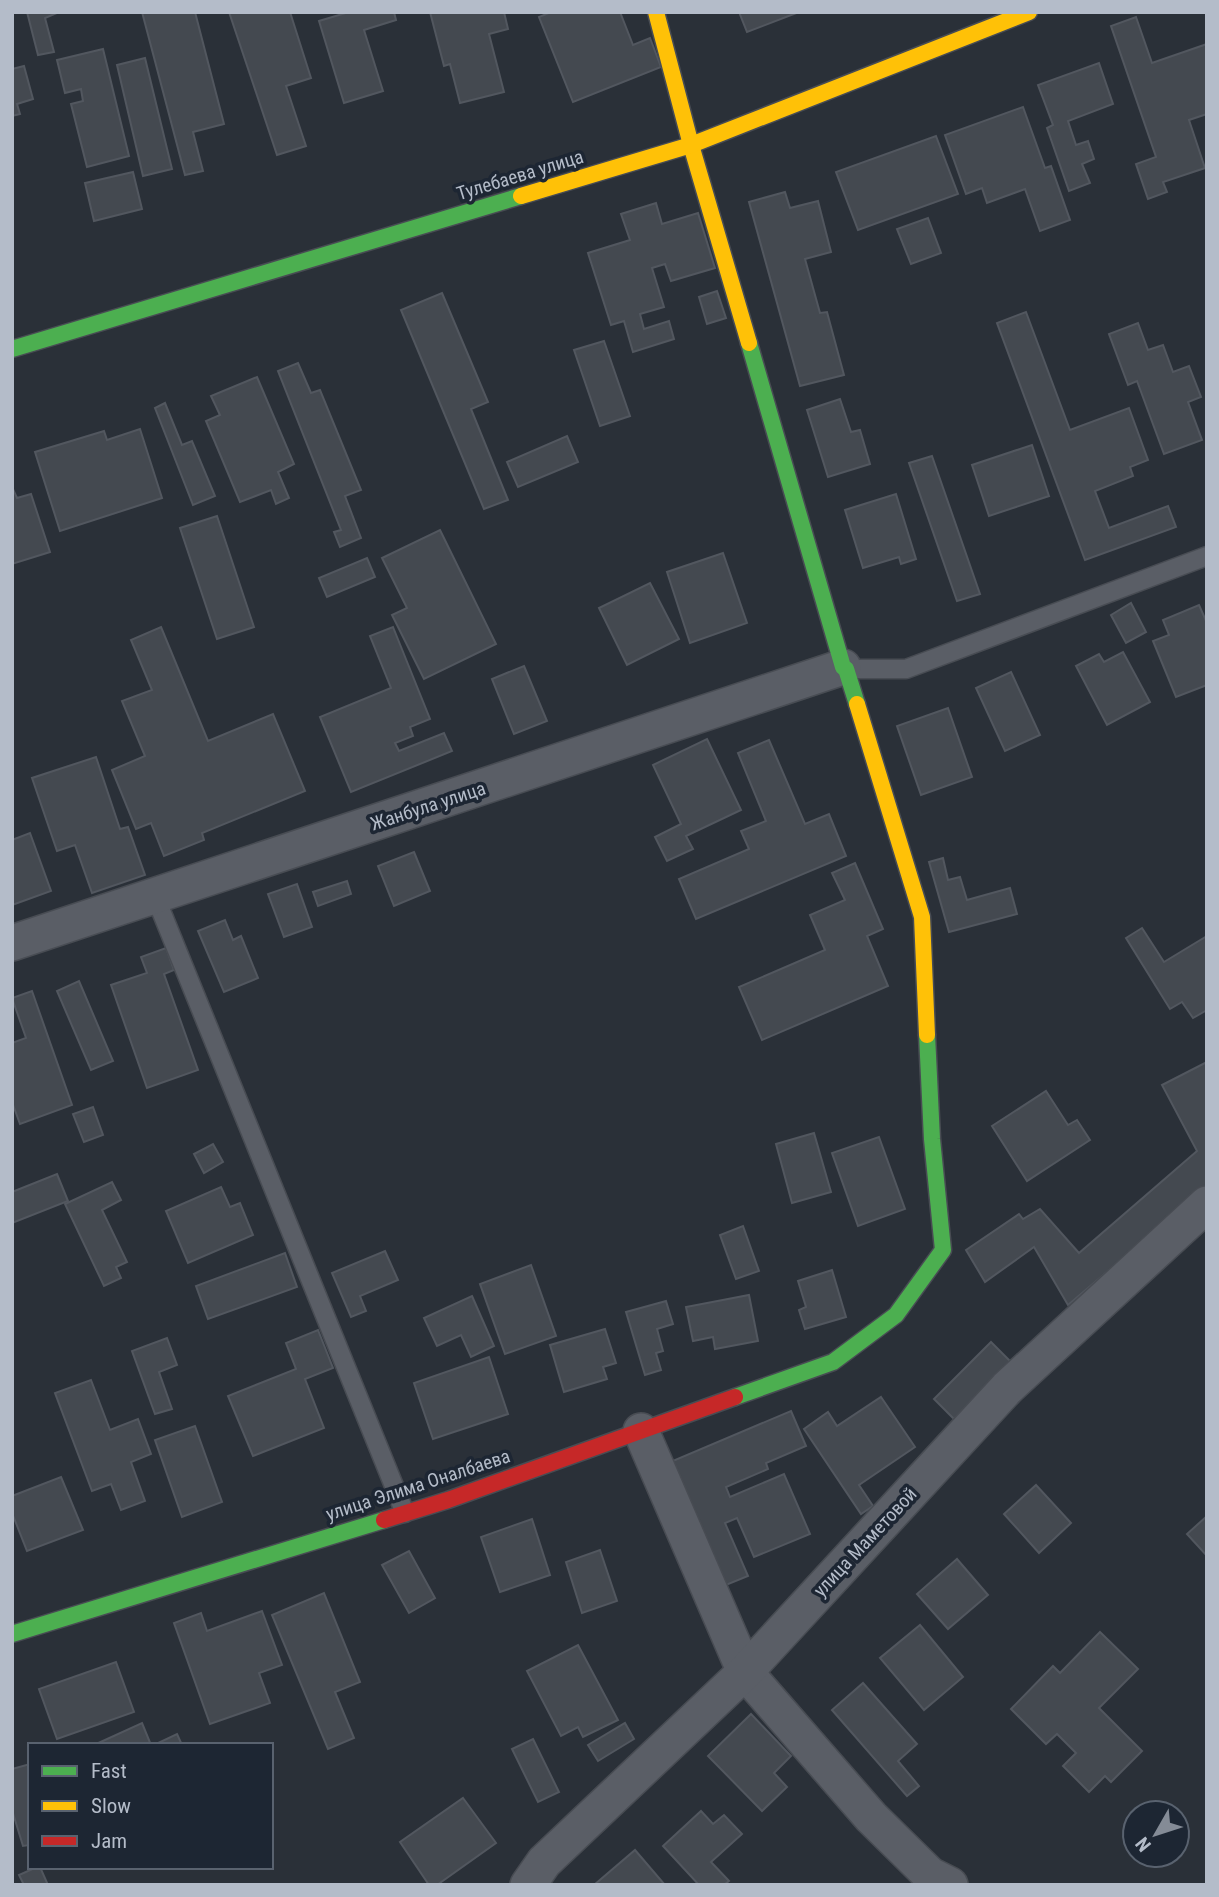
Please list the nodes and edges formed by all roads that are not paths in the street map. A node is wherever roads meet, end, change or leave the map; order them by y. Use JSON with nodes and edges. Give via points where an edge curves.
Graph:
{"nodes":[{"id":1,"x":656,"y":12,"type":"edge"},
{"id":2,"x":1029,"y":12,"type":"edge"},
{"id":3,"x":691,"y":145,"type":"junction"},
{"id":4,"x":12,"y":349,"type":"edge"},
{"id":5,"x":1207,"y":556,"type":"edge"},
{"id":6,"x":845,"y":668,"type":"junction"},
{"id":7,"x":155,"y":896,"type":"junction"},
{"id":8,"x":12,"y":943,"type":"edge"},
{"id":9,"x":1207,"y":1204,"type":"edge"},
{"id":10,"x":641,"y":1431,"type":"junction"},
{"id":11,"x":405,"y":1513,"type":"junction"},
{"id":12,"x":12,"y":1634,"type":"edge"},
{"id":13,"x":745,"y":1672,"type":"junction"},
{"id":14,"x":935,"y":1882,"type":"edge"},
{"id":15,"x":528,"y":1885,"type":"edge"}],
"edges":[{"from":1,"to":3,"type":"street","name":"улица Элима Оналбаева"},
{"from":2,"to":3,"type":"street","name":"Тулебаева улица"},
{"from":3,"to":4,"type":"street","name":"Тулебаева улица"},
{"from":3,"to":6,"type":"street","name":"улица Элима Оналбаева"},
{"from":5,"to":6,"type":"lane","via":[[906,669]]},
{"from":6,"to":7,"type":"street","name":"Жанбула улица"},
{"from":6,"to":10,"type":"street","name":"улица Элима Оналбаева","via":[[922,917],[932,1139],[943,1250],[896,1315],[833,1362]]},
{"from":7,"to":8,"type":"street","name":"Жанбула улица"},
{"from":7,"to":11,"type":"lane"},
{"from":9,"to":13,"type":"street","name":"улица Маметовой","via":[[1007,1388]]},
{"from":10,"to":11,"type":"street","name":"улица Элима Оналбаева"},
{"from":10,"to":13,"type":"street"},
{"from":11,"to":12,"type":"street","name":"улица Элима Оналбаева"},
{"from":13,"to":14,"type":"street","via":[[871,1817]]},
{"from":13,"to":15,"type":"street","name":"улица Маметовой","via":[[544,1862]]}]}
